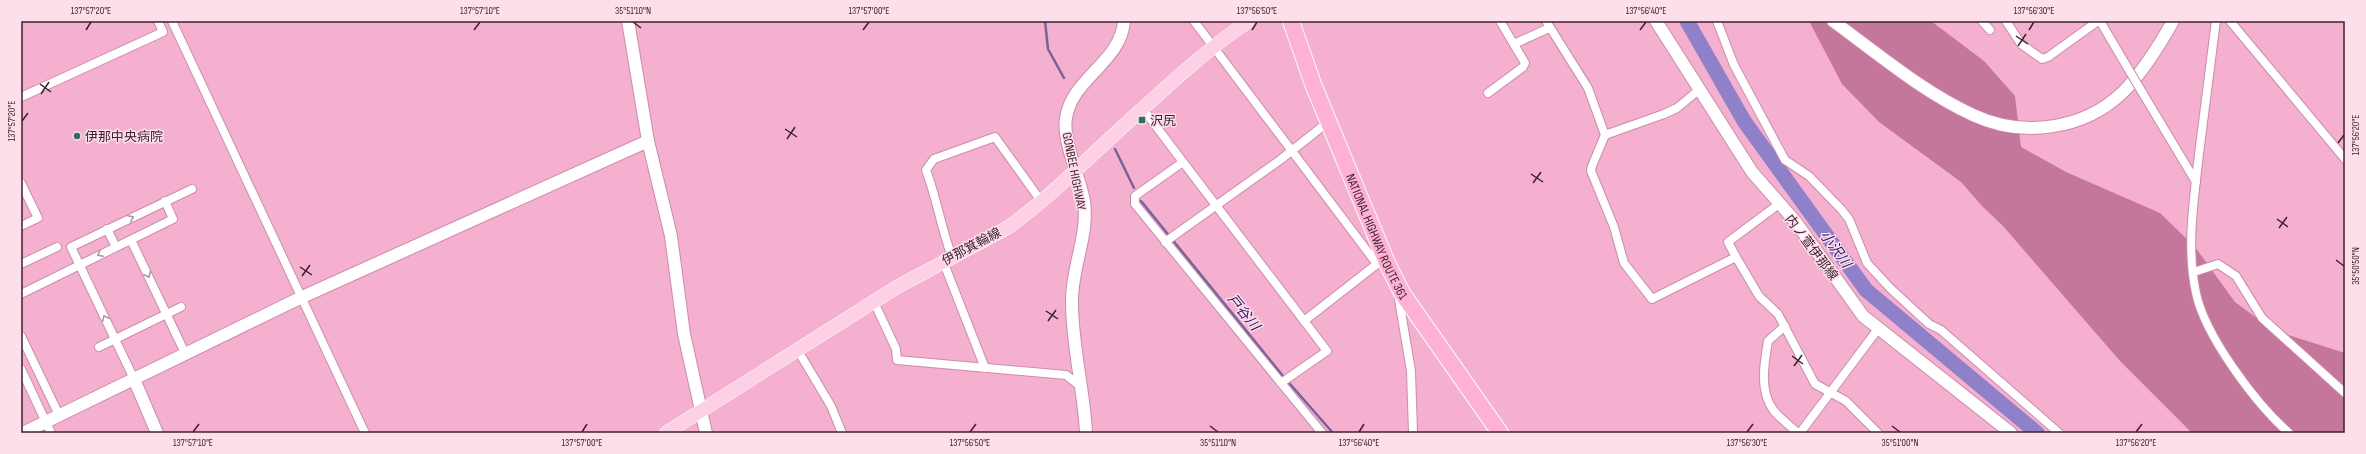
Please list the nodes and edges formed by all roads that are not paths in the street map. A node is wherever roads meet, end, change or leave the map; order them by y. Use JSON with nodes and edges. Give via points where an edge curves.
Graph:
{"nodes":[{"id":1,"x":158,"y":21,"type":"edge"},
{"id":2,"x":172,"y":21,"type":"edge"},
{"id":3,"x":628,"y":21,"type":"edge"},
{"id":4,"x":1124,"y":21,"type":"edge"},
{"id":5,"x":1194,"y":21,"type":"edge"},
{"id":6,"x":1249,"y":21,"type":"edge"},
{"id":7,"x":1291,"y":21,"type":"edge"},
{"id":8,"x":1500,"y":21,"type":"edge"},
{"id":9,"x":1656,"y":21,"type":"edge"},
{"id":10,"x":1717,"y":21,"type":"edge"},
{"id":11,"x":1833,"y":21,"type":"edge"},
{"id":12,"x":1982,"y":21,"type":"edge"},
{"id":13,"x":2006,"y":21,"type":"edge"},
{"id":14,"x":2099,"y":21,"type":"edge"},
{"id":15,"x":2173,"y":21,"type":"edge"},
{"id":16,"x":2216,"y":21,"type":"edge"},
{"id":17,"x":2230,"y":21,"type":"edge"},
{"id":18,"x":1547,"y":24,"type":"edge"},
{"id":19,"x":1990,"y":30,"type":"dead end"},
{"id":20,"x":1514,"y":44,"type":"junction"},
{"id":21,"x":1212,"y":47,"type":"junction"},
{"id":22,"x":1700,"y":89,"type":"junction"},
{"id":23,"x":1488,"y":93,"type":"dead end"},
{"id":24,"x":21,"y":97,"type":"edge"},
{"id":25,"x":1143,"y":109,"type":"junction"},
{"id":26,"x":1328,"y":122,"type":"junction"},
{"id":27,"x":1605,"y":136,"type":"junction"},
{"id":28,"x":648,"y":141,"type":"junction"},
{"id":29,"x":1292,"y":150,"type":"junction"},
{"id":30,"x":2345,"y":158,"type":"edge"},
{"id":31,"x":1183,"y":162,"type":"junction"},
{"id":32,"x":1077,"y":171,"type":"junction"},
{"id":33,"x":2196,"y":182,"type":"junction"},
{"id":34,"x":21,"y":183,"type":"edge"},
{"id":35,"x":192,"y":189,"type":"dead end"},
{"id":36,"x":1041,"y":201,"type":"junction"},
{"id":37,"x":165,"y":202,"type":"junction"},
{"id":38,"x":1779,"y":204,"type":"junction"},
{"id":39,"x":1216,"y":205,"type":"junction"},
{"id":40,"x":21,"y":226,"type":"edge"},
{"id":41,"x":107,"y":229,"type":"junction"},
{"id":42,"x":131,"y":240,"type":"junction"},
{"id":43,"x":1168,"y":240,"type":"junction"},
{"id":44,"x":57,"y":247,"type":"dead end"},
{"id":45,"x":116,"y":247,"type":"junction"},
{"id":46,"x":1736,"y":257,"type":"junction"},
{"id":47,"x":947,"y":259,"type":"junction"},
{"id":48,"x":21,"y":264,"type":"edge"},
{"id":49,"x":80,"y":264,"type":"junction"},
{"id":50,"x":1382,"y":264,"type":"junction"},
{"id":51,"x":2194,"y":272,"type":"junction"},
{"id":52,"x":1402,"y":293,"type":"junction"},
{"id":53,"x":21,"y":294,"type":"edge"},
{"id":54,"x":300,"y":298,"type":"junction"},
{"id":55,"x":874,"y":302,"type":"junction"},
{"id":56,"x":181,"y":307,"type":"dead end"},
{"id":57,"x":166,"y":314,"type":"junction"},
{"id":58,"x":1304,"y":321,"type":"junction"},
{"id":59,"x":1785,"y":326,"type":"junction"},
{"id":60,"x":1878,"y":329,"type":"junction"},
{"id":61,"x":21,"y":336,"type":"edge"},
{"id":62,"x":115,"y":339,"type":"junction"},
{"id":63,"x":99,"y":347,"type":"dead end"},
{"id":64,"x":797,"y":349,"type":"junction"},
{"id":65,"x":185,"y":353,"type":"junction"},
{"id":66,"x":985,"y":368,"type":"junction"},
{"id":67,"x":21,"y":369,"type":"edge"},
{"id":68,"x":134,"y":379,"type":"junction"},
{"id":69,"x":1284,"y":381,"type":"junction"},
{"id":70,"x":1080,"y":386,"type":"junction"},
{"id":71,"x":1831,"y":393,"type":"junction"},
{"id":72,"x":2345,"y":393,"type":"edge"},
{"id":73,"x":700,"y":410,"type":"junction"},
{"id":74,"x":59,"y":416,"type":"junction"},
{"id":75,"x":48,"y":428,"type":"edge"},
{"id":76,"x":23,"y":433,"type":"edge"},
{"id":77,"x":157,"y":433,"type":"edge"},
{"id":78,"x":365,"y":433,"type":"edge"},
{"id":79,"x":666,"y":433,"type":"edge"},
{"id":80,"x":706,"y":433,"type":"edge"},
{"id":81,"x":842,"y":433,"type":"edge"},
{"id":82,"x":1086,"y":433,"type":"edge"},
{"id":83,"x":1322,"y":433,"type":"edge"},
{"id":84,"x":1413,"y":433,"type":"edge"},
{"id":85,"x":1500,"y":433,"type":"edge"},
{"id":86,"x":1799,"y":433,"type":"edge"},
{"id":87,"x":1878,"y":433,"type":"edge"},
{"id":88,"x":2011,"y":433,"type":"edge"},
{"id":89,"x":2059,"y":433,"type":"edge"},
{"id":90,"x":2289,"y":433,"type":"edge"}],
"edges":[{"from":1,"to":24,"type":"street","via":[[163,32]]},
{"from":2,"to":54,"type":"street"},
{"from":3,"to":28,"type":"street"},
{"from":4,"to":32,"type":"street","name":"GONBEE HIGHWAY","via":[[1116,47],[1078,91],[1067,111],[1065,120]]},
{"from":5,"to":21,"type":"street"},
{"from":6,"to":21,"type":"main road","name":"伊那箕輪線"},
{"from":7,"to":26,"type":"highway","name":"NATIONAL HIGHWAY ROUTE 361"},
{"from":8,"to":20,"type":"street"},
{"from":9,"to":22,"type":"street","name":"内ノ萱伊那線"},
{"from":10,"to":89,"type":"street","via":[[1734,65],[1775,144],[1785,160],[1809,176],[1849,220],[1867,263],[1930,324],[1941,330]]},
{"from":11,"to":15,"type":"street","via":[[1973,116],[1998,124],[2024,128],[2047,128],[2069,122],[2092,113],[2114,100],[2142,69]]},
{"from":12,"to":19,"type":"street"},
{"from":13,"to":14,"type":"street","via":[[2021,44],[2042,59]]},
{"from":14,"to":33,"type":"street","bridge":true},
{"from":16,"to":33,"type":"street"},
{"from":17,"to":30,"type":"street"},
{"from":18,"to":20,"type":"street"},
{"from":18,"to":27,"type":"street","via":[[1588,88]]},
{"from":20,"to":23,"type":"street","via":[[1524,59],[1523,67]]},
{"from":21,"to":25,"type":"main road","name":"伊那箕輪線"},
{"from":21,"to":29,"type":"street"},
{"from":22,"to":27,"type":"street","via":[[1677,108]]},
{"from":22,"to":38,"type":"street","name":"内ノ萱伊那線","via":[[1752,172]]},
{"from":25,"to":31,"type":"street"},
{"from":25,"to":32,"type":"main road","name":"伊那箕輪線"},
{"from":26,"to":29,"type":"street"},
{"from":26,"to":50,"type":"highway","name":"NATIONAL HIGHWAY ROUTE 361"},
{"from":27,"to":46,"type":"street","via":[[1592,171],[1614,227],[1624,263],[1652,299]]},
{"from":28,"to":54,"type":"street"},
{"from":28,"to":73,"type":"street","via":[[671,236],[684,334]]},
{"from":29,"to":39,"type":"street"},
{"from":29,"to":50,"type":"street"},
{"from":31,"to":39,"type":"street"},
{"from":31,"to":43,"type":"street","via":[[1135,196],[1135,204]]},
{"from":32,"to":36,"type":"main road","name":"伊那箕輪線"},
{"from":32,"to":70,"type":"street","name":"GONBEE HIGHWAY","via":[[1084,201],[1085,224],[1072,283]]},
{"from":33,"to":51,"type":"street","via":[[2190,250]]},
{"from":34,"to":40,"type":"street","via":[[38,218]]},
{"from":35,"to":37,"type":"street"},
{"from":36,"to":47,"type":"main road","name":"伊那箕輪線","via":[[1007,228]]},
{"from":36,"to":47,"type":"street","via":[[995,137],[934,159],[926,170],[936,198]]},
{"from":41,"to":37,"type":"street","one_way":true},
{"from":37,"to":42,"type":"street","via":[[173,219]]},
{"from":38,"to":46,"type":"street","via":[[1728,242]]},
{"from":38,"to":60,"type":"street","name":"内ノ萱伊那線","via":[[1795,222],[1851,301]]},
{"from":39,"to":43,"type":"street"},
{"from":39,"to":58,"type":"street"},
{"from":41,"to":45,"type":"street"},
{"from":41,"to":49,"type":"street","via":[[71,247]]},
{"from":42,"to":45,"type":"street"},
{"from":42,"to":57,"type":"street","one_way":true},
{"from":43,"to":69,"type":"street"},
{"from":44,"to":48,"type":"street"},
{"from":45,"to":49,"type":"street","one_way":true},
{"from":46,"to":59,"type":"street","via":[[1754,289],[1778,314]]},
{"from":47,"to":55,"type":"main road","name":"伊那箕輪線"},
{"from":47,"to":66,"type":"street"},
{"from":49,"to":53,"type":"street"},
{"from":62,"to":49,"type":"street","one_way":true},
{"from":50,"to":52,"type":"highway","name":"NATIONAL HIGHWAY ROUTE 361"},
{"from":50,"to":58,"type":"street"},
{"from":51,"to":72,"type":"street","via":[[2218,264],[2236,276],[2262,318]]},
{"from":51,"to":90,"type":"street","via":[[2202,312],[2223,350],[2272,418]]},
{"from":52,"to":84,"type":"street","via":[[1399,300],[1411,371]]},
{"from":52,"to":85,"type":"highway","name":"NATIONAL HIGHWAY ROUTE 361"},
{"from":54,"to":65,"type":"street"},
{"from":54,"to":78,"type":"street"},
{"from":55,"to":64,"type":"main road","name":"伊那箕輪線"},
{"from":55,"to":66,"type":"street","via":[[896,349],[897,360]]},
{"from":56,"to":57,"type":"street"},
{"from":57,"to":62,"type":"street"},
{"from":57,"to":65,"type":"street"},
{"from":58,"to":69,"type":"street","via":[[1327,351]]},
{"from":59,"to":71,"type":"street","via":[[1815,384]]},
{"from":59,"to":86,"type":"street","via":[[1768,341],[1763,377],[1774,411]]},
{"from":60,"to":71,"type":"street"},
{"from":60,"to":88,"type":"street","name":"内ノ萱伊那線","via":[[1948,381]]},
{"from":61,"to":74,"type":"street"},
{"from":62,"to":63,"type":"street"},
{"from":62,"to":68,"type":"street"},
{"from":64,"to":73,"type":"main road","name":"伊那箕輪線"},
{"from":64,"to":81,"type":"street","via":[[831,406]]},
{"from":65,"to":68,"type":"street"},
{"from":66,"to":70,"type":"street","via":[[1066,375]]},
{"from":67,"to":75,"type":"street"},
{"from":68,"to":74,"type":"street"},
{"from":68,"to":77,"type":"street"},
{"from":69,"to":83,"type":"street"},
{"from":70,"to":82,"type":"street","name":"GONBEE HIGHWAY"},
{"from":71,"to":86,"type":"street"},
{"from":71,"to":87,"type":"street","via":[[1853,406]]},
{"from":73,"to":79,"type":"main road","name":"伊那箕輪線"},
{"from":73,"to":80,"type":"street"},
{"from":74,"to":75,"type":"street"},
{"from":75,"to":76,"type":"street"}]}
